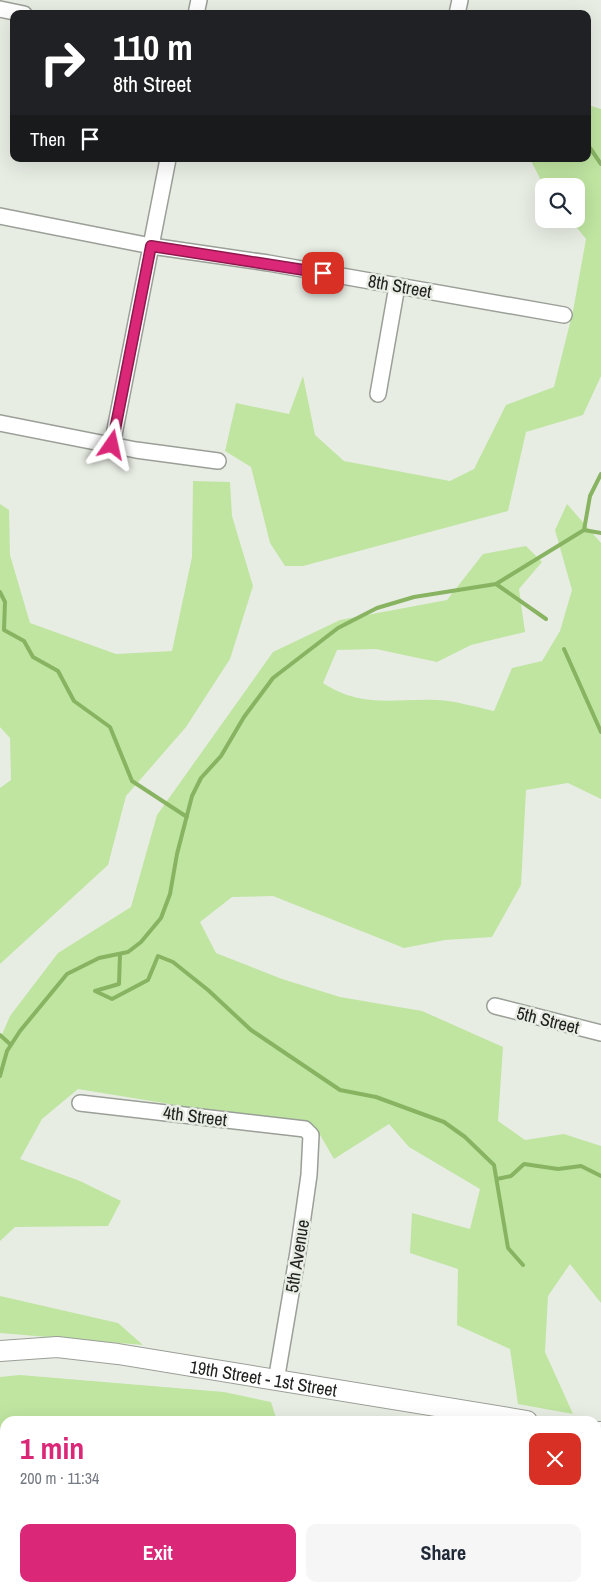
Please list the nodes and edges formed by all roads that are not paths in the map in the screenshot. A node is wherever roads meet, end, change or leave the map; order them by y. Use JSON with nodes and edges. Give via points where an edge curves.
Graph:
{"nodes":[{"id":1,"x":167,"y":162,"type":"edge"},
{"id":2,"x":0,"y":216,"type":"edge"},
{"id":3,"x":151,"y":246,"type":"junction"},
{"id":4,"x":397,"y":286,"type":"junction"},
{"id":5,"x":564,"y":315,"type":"dead end"},
{"id":6,"x":378,"y":394,"type":"dead end"},
{"id":7,"x":0,"y":423,"type":"edge"},
{"id":8,"x":112,"y":445,"type":"junction"},
{"id":9,"x":218,"y":461,"type":"dead end"},
{"id":10,"x":495,"y":1006,"type":"dead end"},
{"id":11,"x":601,"y":1033,"type":"edge"},
{"id":12,"x":80,"y":1103,"type":"dead end"},
{"id":13,"x":309,"y":1132,"type":"joint"},
{"id":14,"x":0,"y":1351,"type":"edge"},
{"id":15,"x":276,"y":1381,"type":"junction"},
{"id":16,"x":446,"y":1415,"type":"edge"},
{"id":17,"x":460,"y":1416,"type":"edge"}],
"edges":[{"from":1,"to":3,"type":"street"},
{"from":2,"to":3,"type":"street","name":"8th Street"},
{"from":3,"to":4,"type":"street","name":"8th Street"},
{"from":3,"to":8,"type":"street"},
{"from":4,"to":5,"type":"street","name":"8th Street"},
{"from":4,"to":6,"type":"street"},
{"from":7,"to":8,"type":"street"},
{"from":8,"to":9,"type":"street"},
{"from":10,"to":11,"type":"street","name":"5th Street"},
{"from":12,"to":13,"type":"street","name":"4th Street"},
{"from":13,"to":15,"type":"street","name":"5th Avenue","via":[[313,1139],[309,1175]]},
{"from":14,"to":15,"type":"main road","name":"19th Street - 1st Street","via":[[57,1348],[118,1354]]},
{"from":15,"to":16,"type":"main road","name":"19th Street - 1st Street"},
{"from":16,"to":17,"type":"main road","name":"19th Street - 1st Street"}]}
